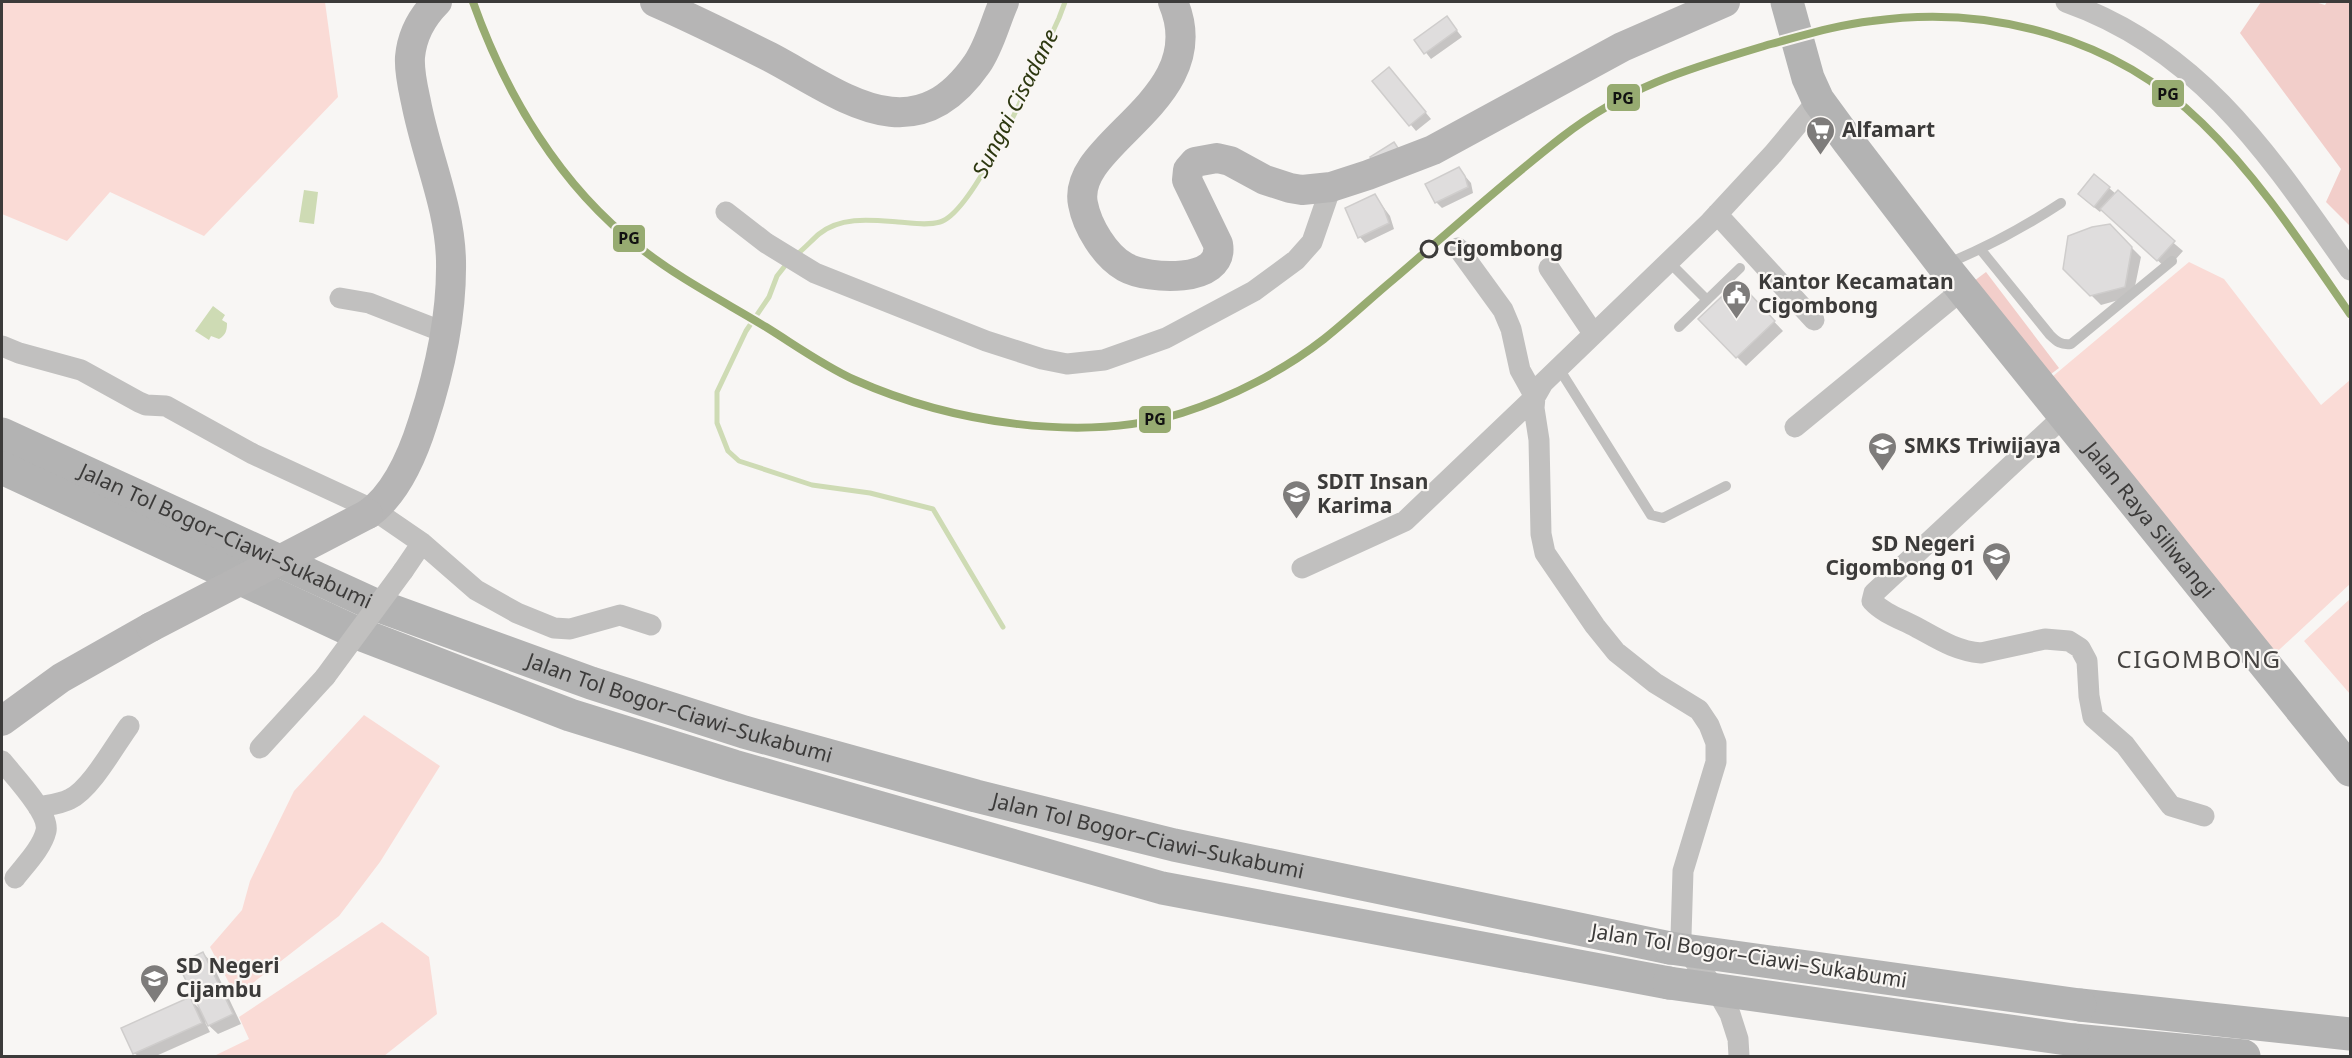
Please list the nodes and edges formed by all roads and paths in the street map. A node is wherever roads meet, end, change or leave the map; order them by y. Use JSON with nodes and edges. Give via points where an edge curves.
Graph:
{"nodes":[{"id":1,"x":437,"y":2,"type":"edge"},
{"id":2,"x":656,"y":2,"type":"edge"},
{"id":3,"x":1004,"y":2,"type":"edge"},
{"id":4,"x":1173,"y":2,"type":"edge"},
{"id":5,"x":1725,"y":2,"type":"edge"},
{"id":6,"x":2066,"y":2,"type":"edge"},
{"id":7,"x":1788,"y":5,"type":"edge"},
{"id":8,"x":1818,"y":100,"type":"junction"},
{"id":9,"x":1331,"y":187,"type":"junction"},
{"id":10,"x":2061,"y":203,"type":"dead end"},
{"id":11,"x":726,"y":212,"type":"dead end"},
{"id":12,"x":1717,"y":214,"type":"junction"},
{"id":13,"x":1458,"y":249,"type":"dead end"},
{"id":14,"x":1981,"y":250,"type":"junction"},
{"id":15,"x":2172,"y":261,"type":"dead end"},
{"id":16,"x":1669,"y":262,"type":"junction"},
{"id":17,"x":1549,"y":268,"type":"dead end"},
{"id":18,"x":1740,"y":268,"type":"dead end"},
{"id":19,"x":2350,"y":270,"type":"edge"},
{"id":20,"x":1953,"y":278,"type":"junction"},
{"id":21,"x":340,"y":298,"type":"dead end"},
{"id":22,"x":1707,"y":300,"type":"junction"},
{"id":23,"x":1814,"y":320,"type":"dead end"},
{"id":24,"x":1679,"y":327,"type":"dead end"},
{"id":25,"x":446,"y":333,"type":"junction"},
{"id":26,"x":1593,"y":333,"type":"junction"},
{"id":27,"x":2,"y":346,"type":"edge"},
{"id":28,"x":1558,"y":367,"type":"junction"},
{"id":29,"x":1535,"y":397,"type":"junction"},
{"id":30,"x":2064,"y":416,"type":"junction"},
{"id":31,"x":1795,"y":427,"type":"dead end"},
{"id":32,"x":2,"y":434,"type":"edge"},
{"id":33,"x":2,"y":468,"type":"edge"},
{"id":34,"x":1726,"y":486,"type":"dead end"},
{"id":35,"x":371,"y":512,"type":"junction"},
{"id":36,"x":422,"y":543,"type":"junction"},
{"id":37,"x":1302,"y":568,"type":"dead end"},
{"id":38,"x":651,"y":625,"type":"dead end"},
{"id":39,"x":2,"y":721,"type":"edge"},
{"id":40,"x":129,"y":726,"type":"dead end"},
{"id":41,"x":260,"y":748,"type":"dead end"},
{"id":42,"x":2,"y":761,"type":"edge"},
{"id":43,"x":2350,"y":770,"type":"edge"},
{"id":44,"x":38,"y":807,"type":"junction"},
{"id":45,"x":2204,"y":816,"type":"dead end"},
{"id":46,"x":15,"y":878,"type":"dead end"},
{"id":47,"x":2350,"y":1034,"type":"edge"},
{"id":48,"x":1739,"y":1056,"type":"edge"},
{"id":49,"x":2244,"y":1056,"type":"edge"}],
"edges":[{"from":1,"to":25,"type":"main road","via":[[415,33],[410,57],[418,116],[447,220],[451,261]]},
{"from":2,"to":3,"type":"main road","via":[[739,41],[846,100],[902,113],[935,102],[967,77],[988,44]]},
{"from":4,"to":9,"type":"main road","via":[[1180,46],[1168,78],[1143,113],[1102,155],[1083,189],[1084,211],[1111,256],[1137,273],[1162,277],[1186,275],[1213,262],[1219,251],[1218,243],[1187,180],[1191,166],[1204,159],[1230,161],[1279,186],[1302,190]]},
{"from":5,"to":9,"type":"main road","via":[[1622,48],[1433,150]]},
{"from":6,"to":19,"type":"street","via":[[2136,34],[2202,82],[2264,151]]},
{"from":7,"to":8,"type":"highway","name":"Jalan Raya Siliwangi","via":[[1803,64]]},
{"from":8,"to":12,"type":"street"},
{"from":8,"to":20,"type":"highway","name":"Jalan Raya Siliwangi"},
{"from":9,"to":11,"type":"street","via":[[1312,242],[1296,260],[1254,291],[1166,338],[1104,360],[1067,364],[986,341],[815,273]]},
{"from":10,"to":14,"type":"lane"},
{"from":12,"to":16,"type":"street"},
{"from":12,"to":23,"type":"street"},
{"from":13,"to":29,"type":"street","via":[[1503,310],[1520,370]]},
{"from":14,"to":15,"type":"lane","via":[[2050,335],[2064,345],[2071,344]]},
{"from":14,"to":20,"type":"lane"},
{"from":16,"to":22,"type":"lane"},
{"from":16,"to":26,"type":"street"},
{"from":17,"to":26,"type":"street"},
{"from":18,"to":22,"type":"lane"},
{"from":20,"to":30,"type":"highway","name":"Jalan Raya Siliwangi"},
{"from":20,"to":31,"type":"street"},
{"from":21,"to":25,"type":"street","via":[[369,303]]},
{"from":22,"to":24,"type":"lane"},
{"from":25,"to":35,"type":"main road","via":[[436,384],[419,434],[401,473]]},
{"from":26,"to":28,"type":"street"},
{"from":27,"to":35,"type":"street","via":[[81,370],[146,405],[166,406]]},
{"from":28,"to":29,"type":"street"},
{"from":28,"to":34,"type":"lane","via":[[1651,515],[1663,518]]},
{"from":29,"to":37,"type":"street","via":[[1405,521]]},
{"from":29,"to":48,"type":"street","via":[[1540,534],[1545,553],[1616,652],[1655,683],[1699,710],[1716,743],[1716,762],[1683,871],[1681,936],[1730,1014]]},
{"from":30,"to":43,"type":"highway","name":"Jalan Raya Siliwangi"},
{"from":30,"to":45,"type":"street","via":[[1871,599],[1888,614],[1946,644],[1975,652],[2045,639],[2069,641],[2080,648],[2087,661],[2093,717],[2125,745],[2171,806]]},
{"from":32,"to":47,"type":"highway","name":"Jalan Tol Bogor–Ciawi–Sukabumi","bridge":true,"via":[[371,603],[591,683],[744,732],[976,796],[1174,845],[1670,948],[2080,1005]]},
{"from":33,"to":49,"type":"highway","name":"Jalan Tol Bogor–Ciawi–Sukabumi","bridge":true,"via":[[357,633],[570,715],[1162,888],[1669,983],[2074,1040]]},
{"from":35,"to":36,"type":"street"},
{"from":35,"to":39,"type":"main road","bridge":true,"via":[[151,627],[61,678]]},
{"from":36,"to":38,"type":"street","via":[[476,590],[554,628],[570,629],[620,615]]},
{"from":36,"to":41,"type":"street","bridge":true,"via":[[325,677]]},
{"from":40,"to":44,"type":"street","via":[[80,792],[70,800]]},
{"from":42,"to":44,"type":"street"},
{"from":44,"to":46,"type":"street","via":[[46,830]]}]}
